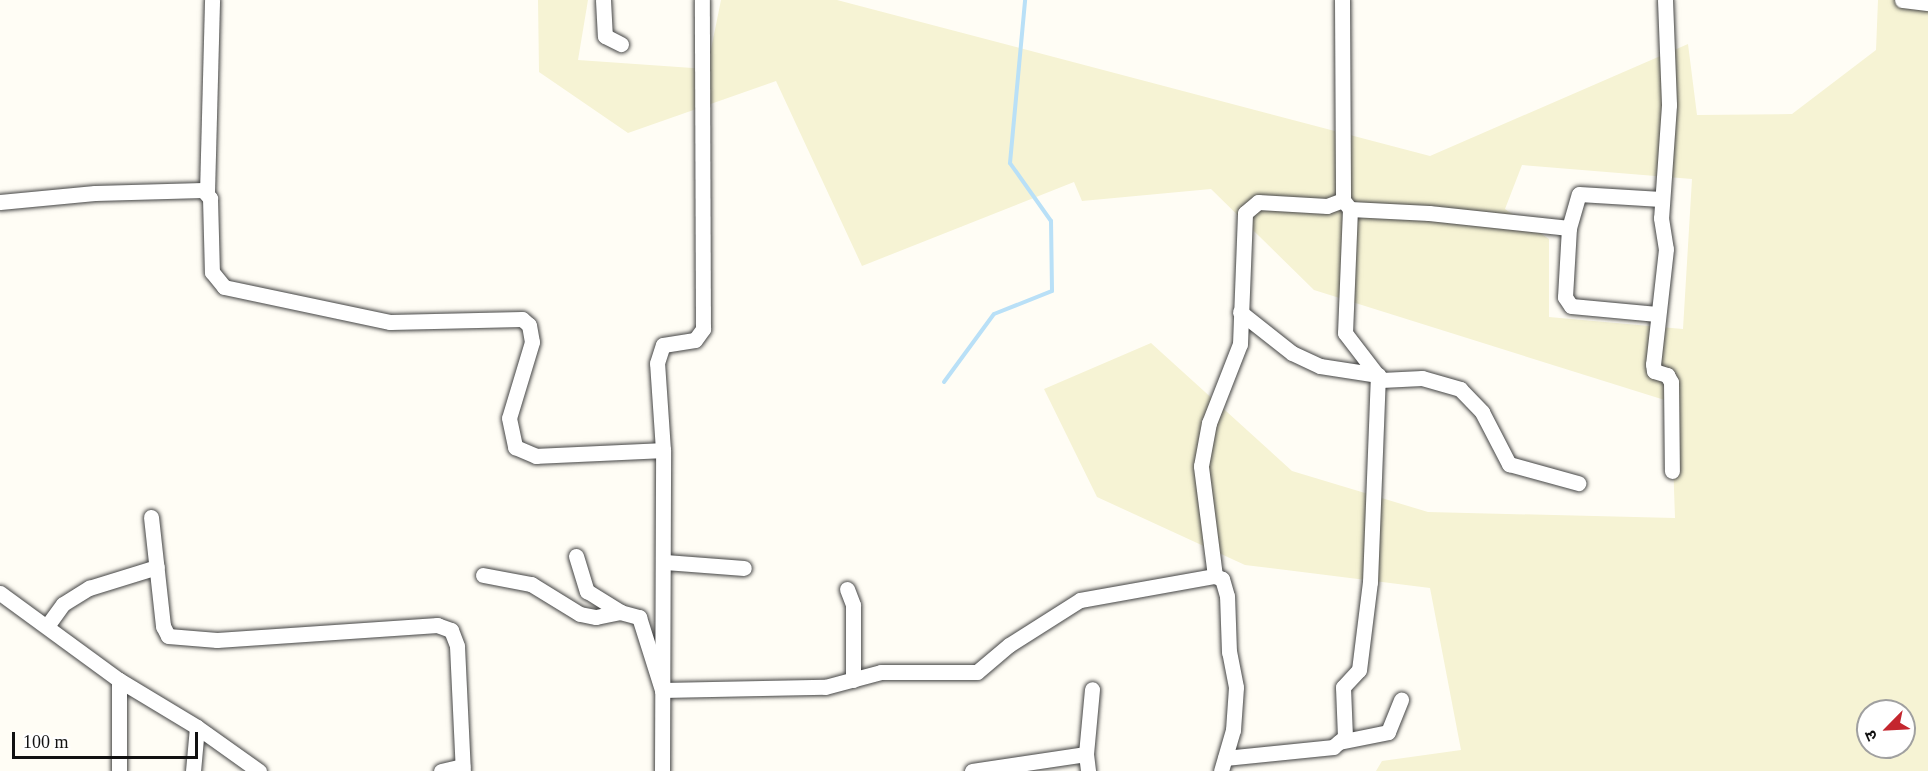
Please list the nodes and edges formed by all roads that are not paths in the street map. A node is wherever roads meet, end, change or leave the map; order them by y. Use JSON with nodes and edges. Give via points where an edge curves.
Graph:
{"nodes":[{"id":1,"x":212,"y":0,"type":"edge"},
{"id":2,"x":603,"y":0,"type":"edge"},
{"id":3,"x":702,"y":0,"type":"edge"},
{"id":4,"x":1342,"y":0,"type":"edge"},
{"id":5,"x":1665,"y":0,"type":"edge"},
{"id":6,"x":1902,"y":0,"type":"edge"},
{"id":7,"x":1928,"y":3,"type":"edge"},
{"id":8,"x":621,"y":44,"type":"dead end"},
{"id":9,"x":207,"y":194,"type":"junction"},
{"id":10,"x":1661,"y":199,"type":"junction"},
{"id":11,"x":0,"y":202,"type":"edge"},
{"id":12,"x":1346,"y":205,"type":"junction"},
{"id":13,"x":1569,"y":228,"type":"junction"},
{"id":14,"x":1240,"y":312,"type":"junction"},
{"id":15,"x":1657,"y":314,"type":"junction"},
{"id":16,"x":1380,"y":378,"type":"junction"},
{"id":17,"x":663,"y":450,"type":"junction"},
{"id":18,"x":1672,"y":471,"type":"dead end"},
{"id":19,"x":1578,"y":483,"type":"dead end"},
{"id":20,"x":151,"y":517,"type":"dead end"},
{"id":21,"x":576,"y":556,"type":"dead end"},
{"id":22,"x":665,"y":562,"type":"junction"},
{"id":23,"x":157,"y":567,"type":"junction"},
{"id":24,"x":744,"y":568,"type":"dead end"},
{"id":25,"x":483,"y":574,"type":"dead end"},
{"id":26,"x":1215,"y":576,"type":"junction"},
{"id":27,"x":847,"y":589,"type":"dead end"},
{"id":28,"x":0,"y":593,"type":"edge"},
{"id":29,"x":620,"y":612,"type":"junction"},
{"id":30,"x":47,"y":626,"type":"junction"},
{"id":31,"x":119,"y":680,"type":"junction"},
{"id":32,"x":853,"y":680,"type":"junction"},
{"id":33,"x":1092,"y":689,"type":"dead end"},
{"id":34,"x":662,"y":690,"type":"junction"},
{"id":35,"x":1401,"y":699,"type":"dead end"},
{"id":36,"x":197,"y":727,"type":"junction"},
{"id":37,"x":1339,"y":742,"type":"junction"},
{"id":38,"x":1086,"y":754,"type":"junction"},
{"id":39,"x":1223,"y":765,"type":"edge"},
{"id":40,"x":463,"y":768,"type":"edge"},
{"id":41,"x":119,"y":771,"type":"edge"},
{"id":42,"x":193,"y":771,"type":"edge"},
{"id":43,"x":259,"y":771,"type":"edge"},
{"id":44,"x":441,"y":771,"type":"edge"},
{"id":45,"x":662,"y":771,"type":"edge"},
{"id":46,"x":972,"y":771,"type":"edge"},
{"id":47,"x":1088,"y":771,"type":"edge"}],
"edges":[{"from":1,"to":9,"type":"street"},
{"from":2,"to":8,"type":"street","via":[[603,32],[608,39]]},
{"from":3,"to":17,"type":"street","via":[[704,329],[695,340],[671,342],[657,354]]},
{"from":4,"to":12,"type":"street"},
{"from":5,"to":10,"type":"street","via":[[1669,105]]},
{"from":6,"to":7,"type":"street"},
{"from":9,"to":11,"type":"street","via":[[193,188],[158,189]]},
{"from":9,"to":17,"type":"street","via":[[211,209],[212,272],[224,287],[390,322],[522,319],[529,325],[532,342],[509,418],[515,447],[536,456]]},
{"from":10,"to":13,"type":"street","via":[[1584,192],[1576,197]]},
{"from":10,"to":15,"type":"street","via":[[1666,249]]},
{"from":12,"to":13,"type":"street"},
{"from":12,"to":14,"type":"street","via":[[1258,202],[1250,206],[1242,221]]},
{"from":12,"to":16,"type":"street","via":[[1345,333]]},
{"from":13,"to":15,"type":"street","via":[[1568,304]]},
{"from":14,"to":16,"type":"street","via":[[1305,361]]},
{"from":14,"to":26,"type":"street","via":[[1240,344],[1209,423],[1201,466]]},
{"from":15,"to":18,"type":"street","via":[[1653,364],[1654,371],[1667,375],[1671,382]]},
{"from":16,"to":19,"type":"street","via":[[1422,378],[1460,389],[1482,412],[1509,464]]},
{"from":16,"to":37,"type":"street","via":[[1368,598],[1359,670],[1343,683],[1345,731]]},
{"from":17,"to":22,"type":"street"},
{"from":20,"to":23,"type":"street"},
{"from":21,"to":29,"type":"street","via":[[587,591]]},
{"from":22,"to":24,"type":"street"},
{"from":22,"to":34,"type":"street"},
{"from":23,"to":30,"type":"street","via":[[89,588],[63,604]]},
{"from":23,"to":40,"type":"street","via":[[163,626],[168,636],[175,638],[249,638],[437,626],[451,630],[457,646]]},
{"from":25,"to":29,"type":"street","via":[[531,584],[580,614],[596,617]]},
{"from":26,"to":32,"type":"street","via":[[1080,600],[1009,645],[977,672],[881,672]]},
{"from":26,"to":39,"type":"street","via":[[1225,587],[1229,652],[1236,687],[1233,730]]},
{"from":27,"to":32,"type":"street","via":[[853,605]]},
{"from":28,"to":30,"type":"street"},
{"from":29,"to":34,"type":"street","via":[[639,617]]},
{"from":30,"to":31,"type":"street"},
{"from":31,"to":36,"type":"street"},
{"from":31,"to":41,"type":"street"},
{"from":32,"to":34,"type":"street","via":[[825,687]]},
{"from":33,"to":38,"type":"street"},
{"from":34,"to":45,"type":"street"},
{"from":35,"to":37,"type":"street","via":[[1388,732]]},
{"from":36,"to":42,"type":"street"},
{"from":36,"to":43,"type":"street"},
{"from":37,"to":39,"type":"street"},
{"from":38,"to":46,"type":"street"},
{"from":38,"to":47,"type":"street"},
{"from":40,"to":44,"type":"street"}]}
